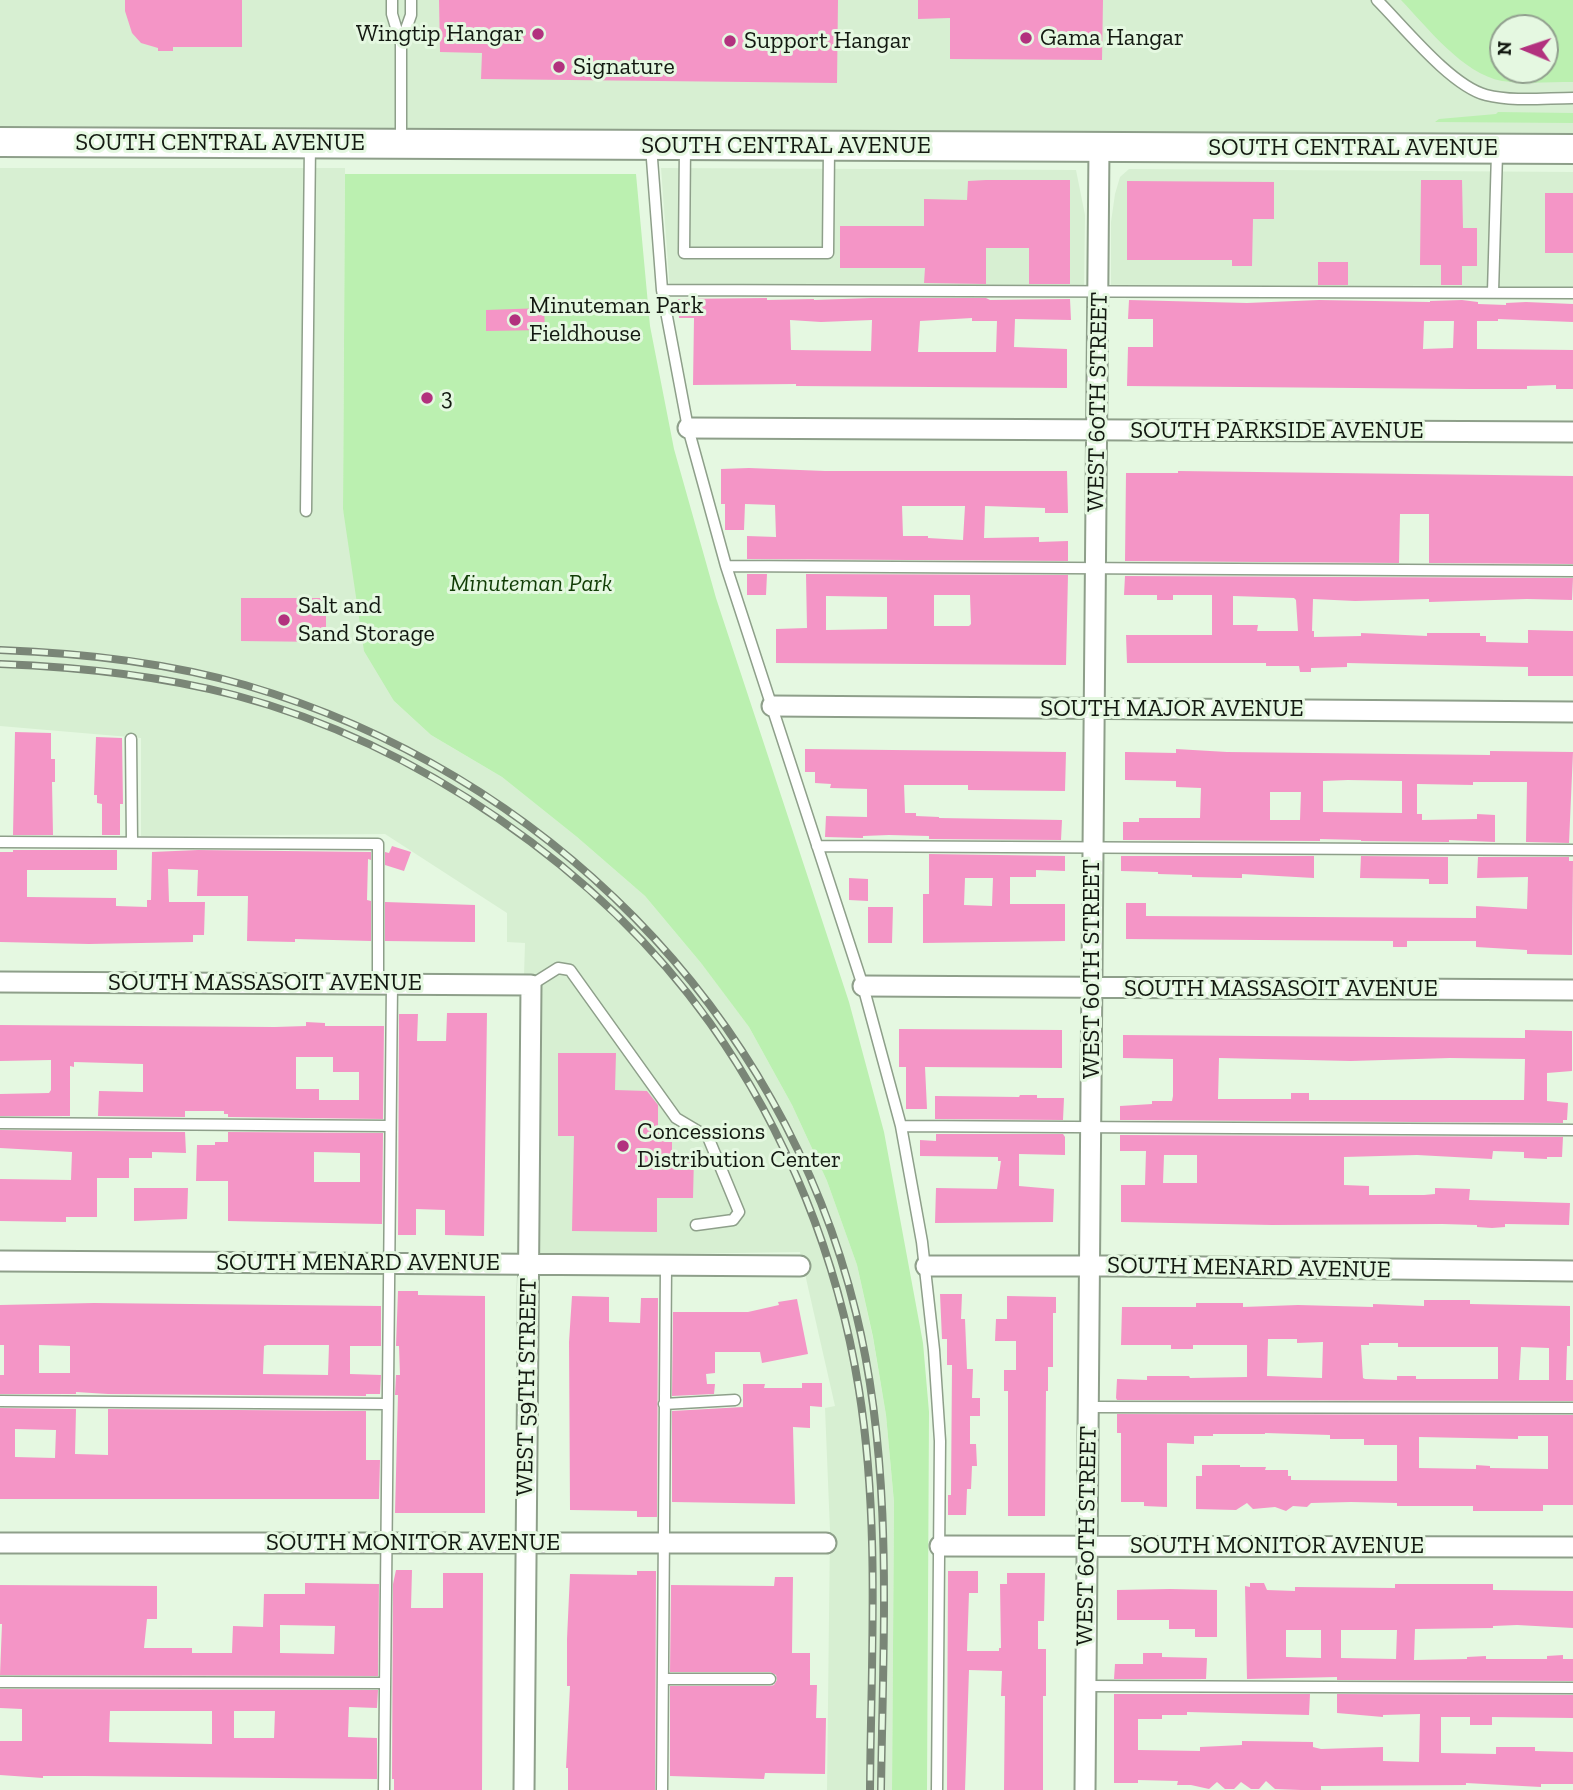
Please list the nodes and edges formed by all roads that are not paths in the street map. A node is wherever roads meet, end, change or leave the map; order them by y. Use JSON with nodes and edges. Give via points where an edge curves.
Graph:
{"nodes":[{"id":1,"x":392,"y":0,"type":"edge"},
{"id":2,"x":411,"y":0,"type":"edge"},
{"id":3,"x":1377,"y":0,"type":"edge"},
{"id":4,"x":401,"y":44,"type":"junction"},
{"id":5,"x":1573,"y":98,"type":"edge"},
{"id":6,"x":0,"y":142,"type":"edge"},
{"id":7,"x":310,"y":143,"type":"junction"},
{"id":8,"x":401,"y":144,"type":"junction"},
{"id":9,"x":651,"y":145,"type":"junction"},
{"id":10,"x":685,"y":145,"type":"junction"},
{"id":11,"x":829,"y":146,"type":"junction"},
{"id":12,"x":1099,"y":147,"type":"junction"},
{"id":13,"x":1497,"y":149,"type":"junction"},
{"id":14,"x":1573,"y":149,"type":"edge"},
{"id":15,"x":662,"y":290,"type":"junction"},
{"id":16,"x":1099,"y":291,"type":"junction"},
{"id":17,"x":1493,"y":292,"type":"junction"},
{"id":18,"x":1573,"y":293,"type":"edge"},
{"id":19,"x":688,"y":428,"type":"junction"},
{"id":20,"x":1097,"y":430,"type":"junction"},
{"id":21,"x":1573,"y":432,"type":"edge"},
{"id":22,"x":306,"y":510,"type":"dead end"},
{"id":23,"x":726,"y":566,"type":"junction"},
{"id":24,"x":1096,"y":569,"type":"junction"},
{"id":25,"x":1573,"y":572,"type":"edge"},
{"id":26,"x":772,"y":706,"type":"junction"},
{"id":27,"x":1094,"y":708,"type":"junction"},
{"id":28,"x":1573,"y":712,"type":"edge"},
{"id":29,"x":131,"y":740,"type":"dead end"},
{"id":30,"x":0,"y":842,"type":"edge"},
{"id":31,"x":132,"y":842,"type":"junction"},
{"id":32,"x":817,"y":846,"type":"junction"},
{"id":33,"x":1093,"y":849,"type":"junction"},
{"id":34,"x":1573,"y":850,"type":"edge"},
{"id":35,"x":0,"y":982,"type":"edge"},
{"id":36,"x":385,"y":984,"type":"junction"},
{"id":37,"x":531,"y":985,"type":"junction"},
{"id":38,"x":863,"y":986,"type":"junction"},
{"id":39,"x":1092,"y":988,"type":"junction"},
{"id":40,"x":1573,"y":990,"type":"edge"},
{"id":41,"x":0,"y":1123,"type":"edge"},
{"id":42,"x":390,"y":1126,"type":"junction"},
{"id":43,"x":901,"y":1126,"type":"junction"},
{"id":44,"x":1091,"y":1128,"type":"junction"},
{"id":45,"x":1573,"y":1130,"type":"edge"},
{"id":46,"x":696,"y":1225,"type":"dead end"},
{"id":47,"x":0,"y":1261,"type":"edge"},
{"id":48,"x":389,"y":1263,"type":"junction"},
{"id":49,"x":528,"y":1264,"type":"junction"},
{"id":50,"x":800,"y":1266,"type":"dead end"},
{"id":51,"x":926,"y":1266,"type":"junction"},
{"id":52,"x":1090,"y":1266,"type":"junction"},
{"id":53,"x":666,"y":1267,"type":"junction"},
{"id":54,"x":1573,"y":1271,"type":"edge"},
{"id":55,"x":735,"y":1400,"type":"dead end"},
{"id":56,"x":0,"y":1401,"type":"edge"},
{"id":57,"x":387,"y":1404,"type":"junction"},
{"id":58,"x":664,"y":1404,"type":"junction"},
{"id":59,"x":1089,"y":1407,"type":"junction"},
{"id":60,"x":1573,"y":1408,"type":"edge"},
{"id":61,"x":387,"y":1542,"type":"junction"},
{"id":62,"x":0,"y":1543,"type":"edge"},
{"id":63,"x":526,"y":1543,"type":"junction"},
{"id":64,"x":664,"y":1543,"type":"junction"},
{"id":65,"x":826,"y":1543,"type":"dead end"},
{"id":66,"x":1087,"y":1545,"type":"junction"},
{"id":67,"x":940,"y":1546,"type":"junction"},
{"id":68,"x":1573,"y":1547,"type":"edge"},
{"id":69,"x":663,"y":1679,"type":"junction"},
{"id":70,"x":770,"y":1679,"type":"dead end"},
{"id":71,"x":0,"y":1682,"type":"edge"},
{"id":72,"x":384,"y":1683,"type":"junction"},
{"id":73,"x":1086,"y":1686,"type":"junction"},
{"id":74,"x":1573,"y":1688,"type":"edge"},
{"id":75,"x":384,"y":1790,"type":"edge"},
{"id":76,"x":524,"y":1790,"type":"edge"},
{"id":77,"x":662,"y":1790,"type":"edge"},
{"id":78,"x":937,"y":1790,"type":"edge"},
{"id":79,"x":1085,"y":1790,"type":"edge"}],
"edges":[{"from":1,"to":4,"type":"lane"},
{"from":2,"to":4,"type":"lane"},
{"from":3,"to":5,"type":"lane","via":[[1471,89],[1505,98]]},
{"from":4,"to":8,"type":"lane"},
{"from":6,"to":7,"type":"main road","name":"SOUTH CENTRAL AVENUE"},
{"from":7,"to":8,"type":"main road","name":"SOUTH CENTRAL AVENUE"},
{"from":7,"to":22,"type":"lane"},
{"from":8,"to":9,"type":"main road","name":"SOUTH CENTRAL AVENUE"},
{"from":9,"to":10,"type":"main road","name":"SOUTH CENTRAL AVENUE"},
{"from":9,"to":15,"type":"lane"},
{"from":10,"to":11,"type":"main road","name":"SOUTH CENTRAL AVENUE"},
{"from":10,"to":11,"type":"lane","via":[[684,253],[828,253]]},
{"from":11,"to":12,"type":"main road","name":"SOUTH CENTRAL AVENUE"},
{"from":12,"to":13,"type":"main road","name":"SOUTH CENTRAL AVENUE"},
{"from":12,"to":16,"type":"street","name":"WEST 60TH STREET"},
{"from":13,"to":14,"type":"main road","name":"SOUTH CENTRAL AVENUE"},
{"from":13,"to":17,"type":"lane"},
{"from":15,"to":16,"type":"lane"},
{"from":15,"to":19,"type":"lane"},
{"from":16,"to":17,"type":"lane"},
{"from":16,"to":20,"type":"street","name":"WEST 60TH STREET"},
{"from":17,"to":18,"type":"lane"},
{"from":19,"to":20,"type":"street","name":"SOUTH PARKSIDE AVENUE"},
{"from":19,"to":23,"type":"lane"},
{"from":20,"to":21,"type":"street","name":"SOUTH PARKSIDE AVENUE"},
{"from":20,"to":24,"type":"street","name":"WEST 60TH STREET"},
{"from":23,"to":24,"type":"lane"},
{"from":23,"to":26,"type":"lane"},
{"from":24,"to":25,"type":"lane"},
{"from":24,"to":27,"type":"street","name":"WEST 60TH STREET"},
{"from":26,"to":27,"type":"street","name":"SOUTH MAJOR AVENUE"},
{"from":26,"to":32,"type":"lane"},
{"from":27,"to":28,"type":"street","name":"SOUTH MAJOR AVENUE"},
{"from":27,"to":33,"type":"street","name":"WEST 60TH STREET"},
{"from":29,"to":31,"type":"lane"},
{"from":30,"to":31,"type":"lane"},
{"from":31,"to":36,"type":"lane","via":[[378,844]]},
{"from":32,"to":33,"type":"lane"},
{"from":32,"to":38,"type":"lane"},
{"from":33,"to":34,"type":"lane"},
{"from":33,"to":39,"type":"street","name":"WEST 60TH STREET"},
{"from":35,"to":36,"type":"street","name":"SOUTH MASSASOIT AVENUE"},
{"from":36,"to":37,"type":"street","name":"SOUTH MASSASOIT AVENUE"},
{"from":36,"to":42,"type":"lane"},
{"from":37,"to":46,"type":"lane","via":[[558,968],[570,970],[676,1118],[708,1137],[739,1212],[733,1220]]},
{"from":37,"to":49,"type":"street","name":"WEST 59TH STREET"},
{"from":38,"to":39,"type":"street","name":"SOUTH MASSASOIT AVENUE"},
{"from":38,"to":43,"type":"lane"},
{"from":39,"to":40,"type":"street","name":"SOUTH MASSASOIT AVENUE"},
{"from":39,"to":44,"type":"street","name":"WEST 60TH STREET"},
{"from":41,"to":42,"type":"lane"},
{"from":42,"to":48,"type":"lane"},
{"from":43,"to":44,"type":"lane"},
{"from":43,"to":51,"type":"lane"},
{"from":44,"to":45,"type":"lane"},
{"from":44,"to":52,"type":"street","name":"WEST 60TH STREET"},
{"from":47,"to":48,"type":"street","name":"SOUTH MENARD AVENUE"},
{"from":48,"to":49,"type":"street","name":"SOUTH MENARD AVENUE"},
{"from":48,"to":57,"type":"lane"},
{"from":49,"to":53,"type":"street","name":"SOUTH MENARD AVENUE"},
{"from":49,"to":63,"type":"street","name":"WEST 59TH STREET"},
{"from":50,"to":53,"type":"street","name":"SOUTH MENARD AVENUE"},
{"from":51,"to":52,"type":"street","name":"SOUTH MENARD AVENUE"},
{"from":51,"to":67,"type":"lane","via":[[940,1441]]},
{"from":52,"to":54,"type":"street","name":"SOUTH MENARD AVENUE"},
{"from":52,"to":59,"type":"street","name":"WEST 60TH STREET"},
{"from":53,"to":58,"type":"lane"},
{"from":55,"to":58,"type":"lane"},
{"from":56,"to":57,"type":"lane"},
{"from":57,"to":61,"type":"lane"},
{"from":58,"to":64,"type":"lane"},
{"from":59,"to":60,"type":"lane"},
{"from":59,"to":66,"type":"street","name":"WEST 60TH STREET"},
{"from":61,"to":62,"type":"street","name":"SOUTH MONITOR AVENUE"},
{"from":61,"to":63,"type":"street","name":"SOUTH MONITOR AVENUE"},
{"from":61,"to":72,"type":"lane"},
{"from":63,"to":64,"type":"street","name":"SOUTH MONITOR AVENUE"},
{"from":63,"to":76,"type":"street","name":"WEST 59TH STREET"},
{"from":64,"to":65,"type":"street","name":"SOUTH MONITOR AVENUE"},
{"from":64,"to":69,"type":"lane"},
{"from":66,"to":67,"type":"street","name":"SOUTH MONITOR AVENUE"},
{"from":66,"to":68,"type":"street","name":"SOUTH MONITOR AVENUE"},
{"from":66,"to":73,"type":"street","name":"WEST 60TH STREET"},
{"from":67,"to":78,"type":"lane"},
{"from":69,"to":70,"type":"lane"},
{"from":69,"to":77,"type":"lane"},
{"from":71,"to":72,"type":"lane"},
{"from":72,"to":75,"type":"lane"},
{"from":73,"to":74,"type":"lane"},
{"from":73,"to":79,"type":"street","name":"WEST 60TH STREET"}]}
